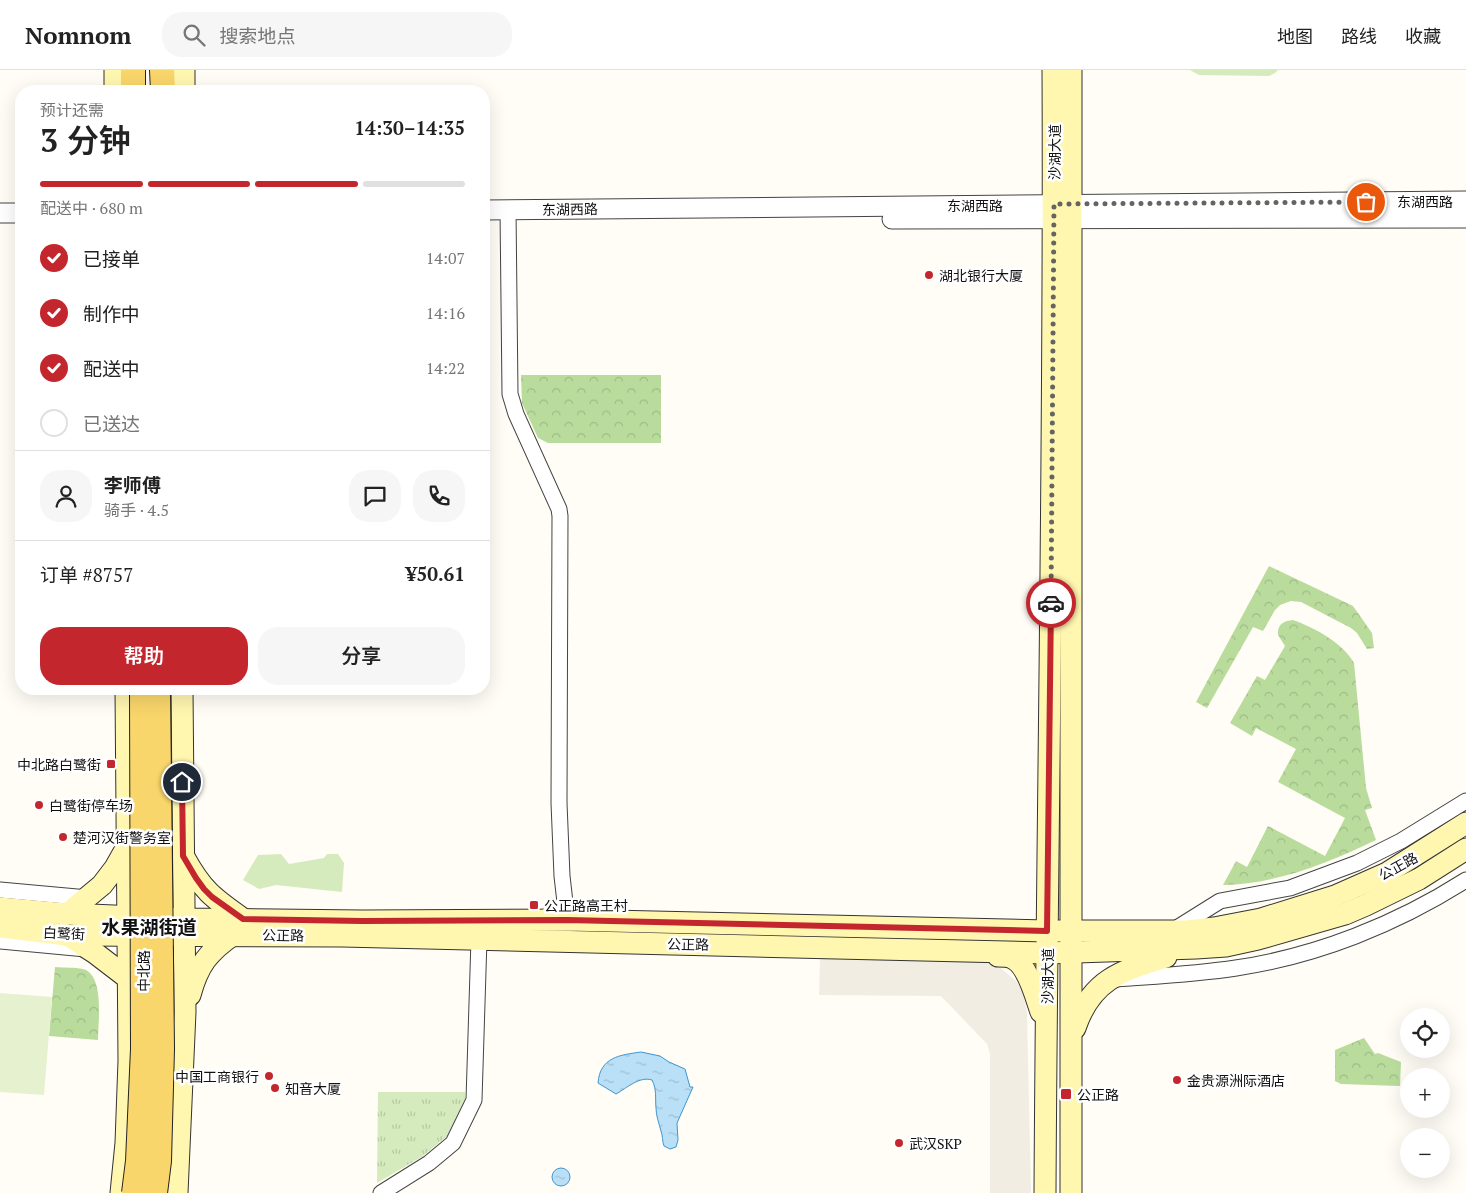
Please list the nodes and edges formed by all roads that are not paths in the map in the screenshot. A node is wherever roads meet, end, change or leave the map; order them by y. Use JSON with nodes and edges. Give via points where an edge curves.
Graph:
{"nodes":[{"id":1,"x":115,"y":70,"type":"edge"},
{"id":2,"x":133,"y":70,"type":"edge"},
{"id":3,"x":162,"y":70,"type":"edge"},
{"id":4,"x":184,"y":70,"type":"edge"},
{"id":5,"x":1053,"y":70,"type":"edge"},
{"id":6,"x":1072,"y":70,"type":"edge"},
{"id":7,"x":115,"y":85,"type":"edge"},
{"id":8,"x":133,"y":85,"type":"edge"},
{"id":9,"x":163,"y":85,"type":"edge"},
{"id":10,"x":184,"y":85,"type":"edge"},
{"id":11,"x":1466,"y":201,"type":"edge"},
{"id":12,"x":490,"y":211,"type":"edge"},
{"id":13,"x":1062,"y":212,"type":"junction"},
{"id":14,"x":0,"y":213,"type":"edge"},
{"id":15,"x":15,"y":213,"type":"edge"},
{"id":16,"x":508,"y":214,"type":"junction"},
{"id":17,"x":490,"y":217,"type":"edge"},
{"id":18,"x":1466,"y":218,"type":"edge"},
{"id":19,"x":126,"y":695,"type":"edge"},
{"id":20,"x":142,"y":695,"type":"edge"},
{"id":21,"x":158,"y":695,"type":"edge"},
{"id":22,"x":182,"y":695,"type":"edge"},
{"id":23,"x":1466,"y":800,"type":"edge"},
{"id":24,"x":1466,"y":823,"type":"edge"},
{"id":25,"x":128,"y":845,"type":"junction"},
{"id":26,"x":1466,"y":849,"type":"edge"},
{"id":27,"x":183,"y":856,"type":"junction"},
{"id":28,"x":1466,"y":880,"type":"edge"},
{"id":29,"x":0,"y":890,"type":"edge"},
{"id":30,"x":88,"y":898,"type":"junction"},
{"id":31,"x":0,"y":908,"type":"edge"},
{"id":32,"x":67,"y":914,"type":"junction"},
{"id":33,"x":567,"y":920,"type":"junction"},
{"id":34,"x":129,"y":926,"type":"junction"},
{"id":35,"x":239,"y":926,"type":"junction"},
{"id":36,"x":0,"y":927,"type":"edge"},
{"id":37,"x":184,"y":927,"type":"junction"},
{"id":38,"x":1047,"y":931,"type":"junction"},
{"id":39,"x":1071,"y":931,"type":"junction"},
{"id":40,"x":1172,"y":931,"type":"junction"},
{"id":41,"x":67,"y":935,"type":"junction"},
{"id":42,"x":480,"y":939,"type":"junction"},
{"id":43,"x":0,"y":941,"type":"edge"},
{"id":44,"x":1196,"y":948,"type":"junction"},
{"id":45,"x":89,"y":949,"type":"junction"},
{"id":46,"x":954,"y":951,"type":"junction"},
{"id":47,"x":1072,"y":952,"type":"junction"},
{"id":48,"x":1047,"y":953,"type":"junction"},
{"id":49,"x":129,"y":979,"type":"junction"},
{"id":50,"x":1108,"y":980,"type":"junction"},
{"id":51,"x":185,"y":1012,"type":"junction"},
{"id":52,"x":1046,"y":1038,"type":"junction"},
{"id":53,"x":1072,"y":1038,"type":"junction"},
{"id":54,"x":122,"y":1193,"type":"edge"},
{"id":55,"x":134,"y":1193,"type":"edge"},
{"id":56,"x":155,"y":1193,"type":"edge"},
{"id":57,"x":177,"y":1193,"type":"edge"},
{"id":58,"x":381,"y":1193,"type":"edge"},
{"id":59,"x":1046,"y":1193,"type":"edge"},
{"id":60,"x":1071,"y":1193,"type":"edge"}],
"edges":[{"from":1,"to":7,"type":"main road"},
{"from":2,"to":8,"type":"main road"},
{"from":3,"to":9,"type":"main road"},
{"from":4,"to":10,"type":"main road"},
{"from":5,"to":13,"type":"main road","name":"沙湖大道"},
{"from":6,"to":13,"type":"main road","name":"沙湖大道"},
{"from":11,"to":13,"type":"street","name":"东湖西路"},
{"from":12,"to":16,"type":"street","name":"东湖西路"},
{"from":13,"to":16,"type":"street","name":"东湖西路"},
{"from":13,"to":18,"type":"street","name":"东湖西路"},
{"from":13,"to":38,"type":"main road","name":"沙湖大道"},
{"from":13,"to":39,"type":"main road","name":"沙湖大道"},
{"from":14,"to":15,"type":"street"},
{"from":16,"to":17,"type":"street","name":"东湖西路"},
{"from":16,"to":33,"type":"street","via":[[510,394],[560,516],[559,803]]},
{"from":19,"to":25,"type":"main road","name":"中北路"},
{"from":20,"to":55,"type":"main road","name":"中北路","bridge":true,"via":[[143,1049]]},
{"from":21,"to":56,"type":"main road","name":"中北路","bridge":true,"via":[[162,1049]]},
{"from":22,"to":27,"type":"main road"},
{"from":23,"to":40,"type":"street","via":[[1401,841],[1357,862],[1290,888],[1220,901]]},
{"from":24,"to":40,"type":"main road","name":"公正路","via":[[1387,873],[1335,896],[1260,919],[1214,928]]},
{"from":25,"to":30,"type":"main road","via":[[109,877]]},
{"from":25,"to":34,"type":"main road","name":"中北路"},
{"from":26,"to":44,"type":"main road","name":"公正路","via":[[1419,879],[1345,914],[1258,939]]},
{"from":27,"to":35,"type":"main road","via":[[204,889]]},
{"from":27,"to":37,"type":"main road"},
{"from":28,"to":50,"type":"street","via":[[1396,918],[1314,950],[1237,968]]},
{"from":29,"to":30,"type":"street"},
{"from":30,"to":32,"type":"main road"},
{"from":31,"to":32,"type":"main road","name":"白鹭街"},
{"from":32,"to":34,"type":"main road","name":"白鹭街"},
{"from":33,"to":35,"type":"main road","name":"公正路","via":[[362,921]]},
{"from":33,"to":38,"type":"main road","name":"公正路"},
{"from":34,"to":37,"type":"main road","name":"公正路"},
{"from":34,"to":41,"type":"main road","name":"白鹭街"},
{"from":34,"to":49,"type":"main road","name":"中北路"},
{"from":35,"to":37,"type":"main road","name":"公正路"},
{"from":35,"to":42,"type":"main road","name":"公正路"},
{"from":35,"to":51,"type":"main road","via":[[204,961],[195,976]]},
{"from":36,"to":41,"type":"main road","name":"白鹭街"},
{"from":37,"to":51,"type":"main road"},
{"from":38,"to":39,"type":"main road","name":"公正路"},
{"from":38,"to":48,"type":"main road","name":"沙湖大道"},
{"from":39,"to":40,"type":"main road","name":"公正路"},
{"from":39,"to":47,"type":"main road","name":"沙湖大道"},
{"from":41,"to":45,"type":"main road"},
{"from":42,"to":46,"type":"main road","name":"公正路"},
{"from":42,"to":58,"type":"street","via":[[474,1100],[453,1143],[429,1163]]},
{"from":43,"to":45,"type":"street"},
{"from":44,"to":47,"type":"main road","name":"公正路"},
{"from":44,"to":50,"type":"main road","via":[[1136,966]]},
{"from":45,"to":49,"type":"main road"},
{"from":46,"to":48,"type":"main road","name":"公正路"},
{"from":46,"to":52,"type":"main road","via":[[1009,957],[1018,961],[1036,997]]},
{"from":47,"to":48,"type":"main road","name":"公正路"},
{"from":47,"to":53,"type":"main road","name":"沙湖大道"},
{"from":48,"to":52,"type":"main road","name":"沙湖大道"},
{"from":49,"to":54,"type":"main road","name":"中北路","via":[[128,1105]]},
{"from":50,"to":53,"type":"main road","via":[[1094,992],[1080,1012]]},
{"from":51,"to":57,"type":"main road"},
{"from":52,"to":59,"type":"main road","name":"沙湖大道"},
{"from":53,"to":60,"type":"main road","name":"沙湖大道"}]}
